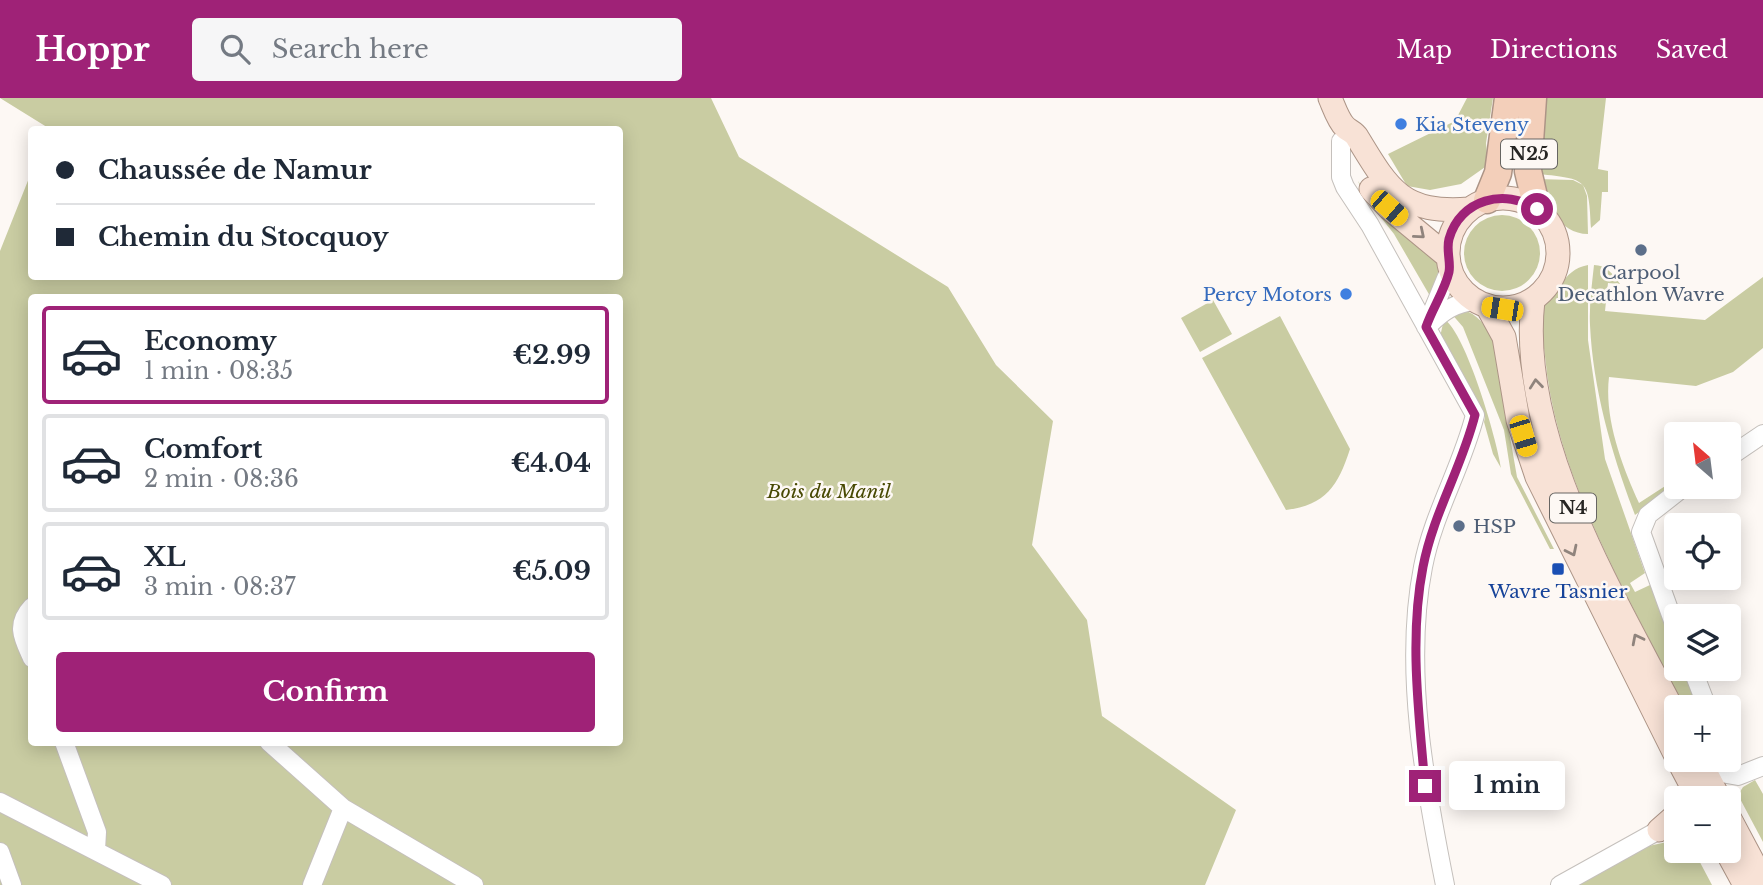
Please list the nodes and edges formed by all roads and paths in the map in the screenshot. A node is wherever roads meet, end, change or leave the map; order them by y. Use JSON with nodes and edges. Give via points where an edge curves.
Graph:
{"nodes":[{"id":1,"x":1330,"y":98,"type":"edge"},
{"id":2,"x":1508,"y":98,"type":"edge"},
{"id":3,"x":1533,"y":98,"type":"edge"},
{"id":4,"x":1342,"y":133,"type":"junction"},
{"id":5,"x":1478,"y":205,"type":"junction"},
{"id":6,"x":1537,"y":209,"type":"junction"},
{"id":7,"x":1449,"y":263,"type":"junction"},
{"id":8,"x":1533,"y":300,"type":"junction"},
{"id":9,"x":1480,"y":303,"type":"junction"},
{"id":10,"x":1426,"y":327,"type":"junction"},
{"id":11,"x":1763,"y":434,"type":"edge"},
{"id":12,"x":1741,"y":449,"type":"edge"},
{"id":13,"x":1668,"y":499,"type":"edge"},
{"id":14,"x":1667,"y":604,"type":"edge"},
{"id":15,"x":28,"y":611,"type":"edge"},
{"id":16,"x":28,"y":649,"type":"edge"},
{"id":17,"x":1666,"y":695,"type":"edge"},
{"id":18,"x":1664,"y":732,"type":"edge"},
{"id":19,"x":65,"y":746,"type":"edge"},
{"id":20,"x":274,"y":746,"type":"edge"},
{"id":21,"x":1763,"y":766,"type":"edge"},
{"id":22,"x":1736,"y":772,"type":"edge"},
{"id":23,"x":1738,"y":776,"type":"junction"},
{"id":24,"x":1697,"y":783,"type":"edge"},
{"id":25,"x":1734,"y":786,"type":"edge"},
{"id":26,"x":0,"y":802,"type":"edge"},
{"id":27,"x":344,"y":808,"type":"junction"},
{"id":28,"x":1664,"y":830,"type":"edge"},
{"id":29,"x":1741,"y":840,"type":"edge"},
{"id":30,"x":96,"y":850,"type":"junction"},
{"id":31,"x":0,"y":852,"type":"edge"},
{"id":32,"x":1733,"y":863,"type":"edge"},
{"id":33,"x":1763,"y":881,"type":"edge"},
{"id":34,"x":12,"y":885,"type":"edge"},
{"id":35,"x":162,"y":885,"type":"edge"},
{"id":36,"x":312,"y":885,"type":"edge"},
{"id":37,"x":474,"y":885,"type":"edge"},
{"id":38,"x":1445,"y":885,"type":"edge"},
{"id":39,"x":1560,"y":885,"type":"edge"},
{"id":40,"x":1745,"y":885,"type":"edge"}],
"edges":[{"from":1,"to":4,"type":"main road","number":"N4"},
{"from":2,"to":5,"type":"highway","number":"N25","via":[[1498,173]]},
{"from":3,"to":6,"type":"highway","number":"N25","via":[[1528,171]]},
{"from":4,"to":5,"type":"main road","number":"N4","via":[[1355,134],[1381,179],[1406,200],[1431,210]]},
{"from":4,"to":7,"type":"main road","number":"N4","one_way":true,"via":[[1373,191]]},
{"from":4,"to":10,"type":"street","via":[[1340,164],[1345,187]]},
{"from":5,"to":6,"type":"main road","number":"N4","via":[[1518,200]]},
{"from":5,"to":7,"type":"main road","via":[[1456,224]]},
{"from":6,"to":8,"type":"main road","via":[[1553,229],[1559,252],[1555,274]]},
{"from":7,"to":9,"type":"main road","number":"N4","via":[[1464,292]]},
{"from":7,"to":10,"type":"street"},
{"from":8,"to":9,"type":"main road","via":[[1517,307]]},
{"from":17,"to":8,"type":"main road","number":"N4","one_way":true,"via":[[1593,550],[1553,457],[1536,387]]},
{"from":9,"to":10,"type":"street","via":[[1460,303]]},
{"from":9,"to":18,"type":"main road","number":"N4","one_way":true,"via":[[1504,337],[1518,420],[1537,477]]},
{"from":10,"to":38,"type":"street","via":[[1475,415],[1423,566],[1416,625],[1425,786]]},
{"from":11,"to":12,"type":"street"},
{"from":13,"to":14,"type":"street","via":[[1648,515],[1641,532]]},
{"from":15,"to":16,"type":"street","via":[[20,629]]},
{"from":19,"to":30,"type":"street","via":[[97,832]]},
{"from":20,"to":27,"type":"street"},
{"from":21,"to":23,"type":"street"},
{"from":22,"to":23,"type":"street"},
{"from":23,"to":24,"type":"street"},
{"from":23,"to":25,"type":"street"},
{"from":26,"to":30,"type":"street"},
{"from":27,"to":36,"type":"street"},
{"from":27,"to":37,"type":"street"},
{"from":28,"to":39,"type":"street"},
{"from":29,"to":33,"type":"main road"},
{"from":30,"to":35,"type":"street"},
{"from":31,"to":34,"type":"street"},
{"from":32,"to":40,"type":"main road"}]}
